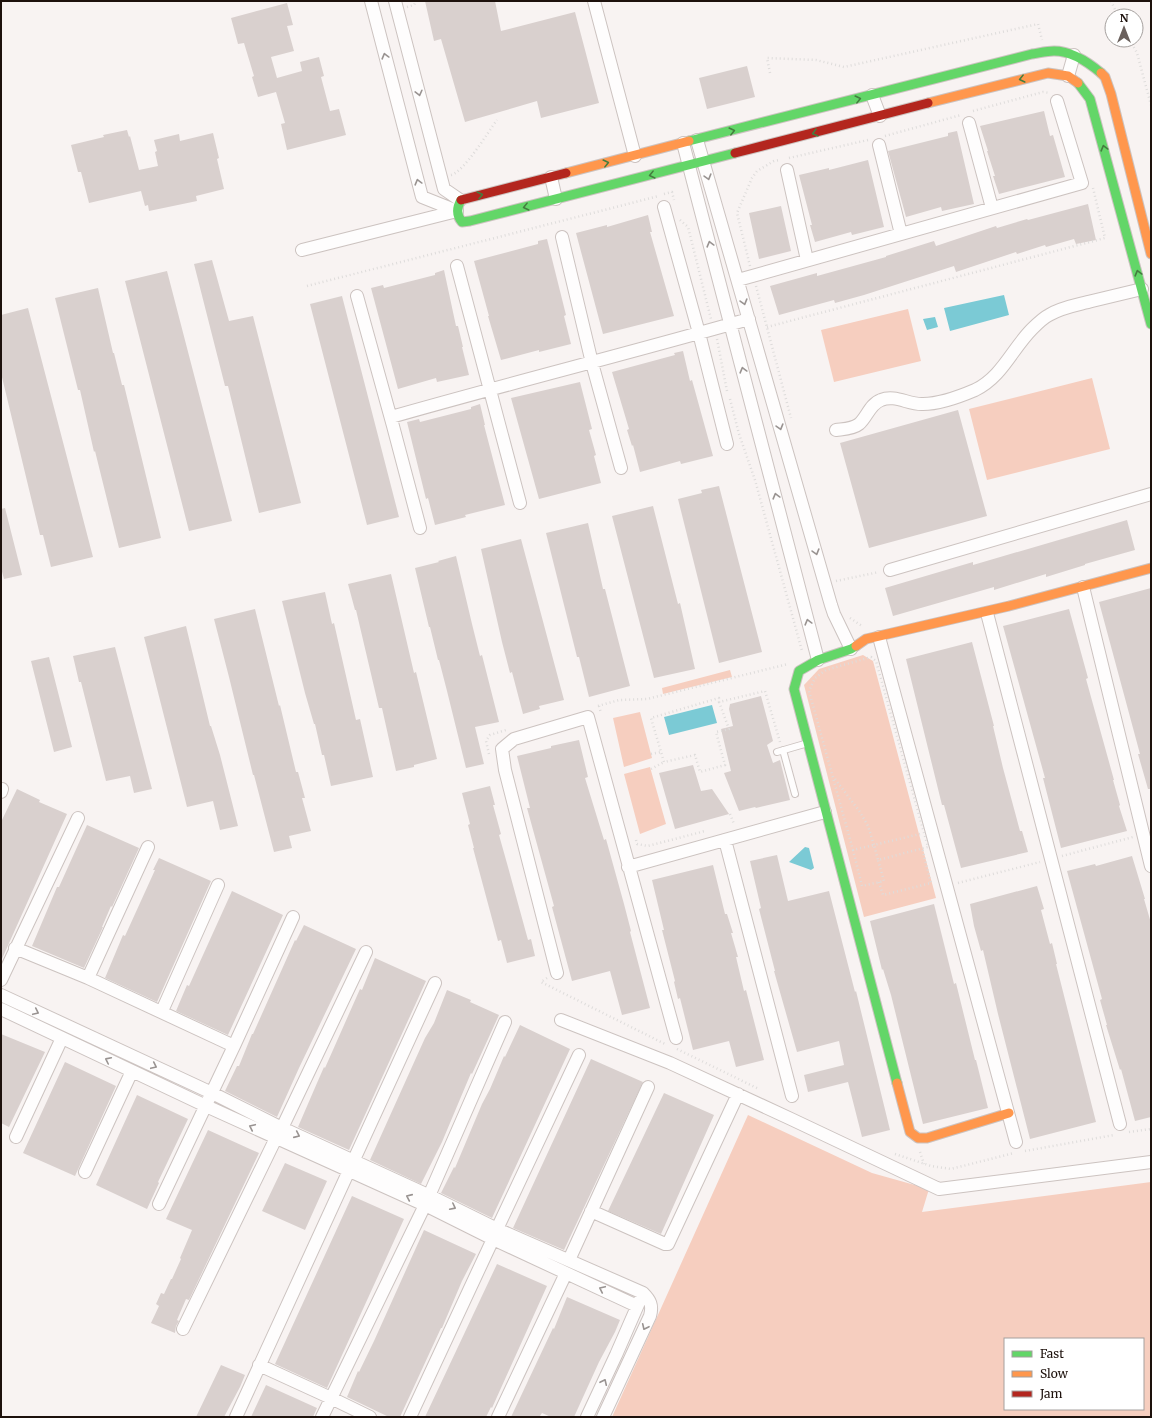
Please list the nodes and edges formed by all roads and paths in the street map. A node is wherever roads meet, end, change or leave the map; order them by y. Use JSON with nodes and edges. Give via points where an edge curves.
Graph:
{"nodes":[{"id":1,"x":371,"y":1,"type":"edge"},
{"id":2,"x":395,"y":1,"type":"edge"},
{"id":3,"x":594,"y":1,"type":"edge"},
{"id":4,"x":1134,"y":48,"type":"edge"},
{"id":5,"x":1046,"y":52,"type":"junction"},
{"id":6,"x":1074,"y":55,"type":"junction"},
{"id":7,"x":770,"y":73,"type":"dead end"},
{"id":8,"x":1068,"y":76,"type":"junction"},
{"id":9,"x":872,"y":95,"type":"junction"},
{"id":10,"x":1056,"y":97,"type":"joint"},
{"id":11,"x":1151,"y":105,"type":"edge"},
{"id":12,"x":880,"y":116,"type":"junction"},
{"id":13,"x":497,"y":120,"type":"dead end"},
{"id":14,"x":969,"y":123,"type":"dead end"},
{"id":15,"x":698,"y":140,"type":"junction"},
{"id":16,"x":876,"y":140,"type":"junction"},
{"id":17,"x":683,"y":143,"type":"junction"},
{"id":18,"x":635,"y":156,"type":"junction"},
{"id":19,"x":704,"y":162,"type":"junction"},
{"id":20,"x":689,"y":165,"type":"junction"},
{"id":21,"x":787,"y":170,"type":"dead end"},
{"id":22,"x":1130,"y":171,"type":"junction"},
{"id":23,"x":1111,"y":176,"type":"junction"},
{"id":24,"x":440,"y":177,"type":"junction"},
{"id":25,"x":551,"y":177,"type":"junction"},
{"id":26,"x":1092,"y":186,"type":"dead end"},
{"id":27,"x":556,"y":199,"type":"junction"},
{"id":28,"x":458,"y":206,"type":"junction"},
{"id":29,"x":664,"y":207,"type":"dead end"},
{"id":30,"x":992,"y":208,"type":"junction"},
{"id":31,"x":901,"y":234,"type":"junction"},
{"id":32,"x":562,"y":237,"type":"dead end"},
{"id":33,"x":302,"y":250,"type":"dead end"},
{"id":34,"x":1151,"y":254,"type":"edge"},
{"id":35,"x":807,"y":260,"type":"junction"},
{"id":36,"x":457,"y":266,"type":"dead end"},
{"id":37,"x":753,"y":276,"type":"junction"},
{"id":38,"x":738,"y":280,"type":"junction"},
{"id":39,"x":1142,"y":289,"type":"junction"},
{"id":40,"x":356,"y":296,"type":"dead end"},
{"id":41,"x":749,"y":319,"type":"junction"},
{"id":42,"x":731,"y":324,"type":"junction"},
{"id":43,"x":1151,"y":324,"type":"edge"},
{"id":44,"x":767,"y":327,"type":"junction"},
{"id":45,"x":699,"y":333,"type":"junction"},
{"id":46,"x":592,"y":363,"type":"junction"},
{"id":47,"x":490,"y":389,"type":"junction"},
{"id":48,"x":391,"y":417,"type":"junction"},
{"id":49,"x":791,"y":419,"type":"dead end"},
{"id":50,"x":836,"y":430,"type":"dead end"},
{"id":51,"x":727,"y":444,"type":"dead end"},
{"id":52,"x":620,"y":468,"type":"dead end"},
{"id":53,"x":1151,"y":494,"type":"edge"},
{"id":54,"x":520,"y":503,"type":"dead end"},
{"id":55,"x":420,"y":528,"type":"dead end"},
{"id":56,"x":1151,"y":568,"type":"edge"},
{"id":57,"x":890,"y":570,"type":"joint"},
{"id":58,"x":1083,"y":587,"type":"junction"},
{"id":59,"x":838,"y":588,"type":"dead end"},
{"id":60,"x":987,"y":613,"type":"junction"},
{"id":61,"x":845,"y":615,"type":"dead end"},
{"id":62,"x":863,"y":626,"type":"dead end"},
{"id":63,"x":879,"y":637,"type":"junction"},
{"id":64,"x":851,"y":649,"type":"junction"},
{"id":65,"x":818,"y":660,"type":"junction"},
{"id":66,"x":794,"y":662,"type":"dead end"},
{"id":67,"x":719,"y":702,"type":"junction"},
{"id":68,"x":601,"y":713,"type":"dead end"},
{"id":69,"x":808,"y":743,"type":"junction"},
{"id":70,"x":780,"y":751,"type":"junction"},
{"id":71,"x":661,"y":752,"type":"junction"},
{"id":72,"x":651,"y":754,"type":"dead end"},
{"id":73,"x":664,"y":762,"type":"junction"},
{"id":74,"x":651,"y":769,"type":"dead end"},
{"id":75,"x":833,"y":777,"type":"junction"},
{"id":76,"x":795,"y":794,"type":"dead end"},
{"id":77,"x":825,"y":812,"type":"junction"},
{"id":78,"x":730,"y":814,"type":"dead end"},
{"id":79,"x":78,"y":818,"type":"dead end"},
{"id":80,"x":741,"y":822,"type":"dead end"},
{"id":81,"x":734,"y":824,"type":"junction"},
{"id":82,"x":729,"y":826,"type":"dead end"},
{"id":83,"x":708,"y":831,"type":"dead end"},
{"id":84,"x":924,"y":833,"type":"junction"},
{"id":85,"x":635,"y":837,"type":"dead end"},
{"id":86,"x":725,"y":840,"type":"junction"},
{"id":87,"x":874,"y":845,"type":"junction"},
{"id":88,"x":148,"y":847,"type":"dead end"},
{"id":89,"x":922,"y":848,"type":"junction"},
{"id":90,"x":853,"y":850,"type":"junction"},
{"id":91,"x":878,"y":860,"type":"junction"},
{"id":92,"x":1151,"y":866,"type":"edge"},
{"id":93,"x":628,"y":867,"type":"junction"},
{"id":94,"x":880,"y":882,"type":"junction"},
{"id":95,"x":218,"y":885,"type":"dead end"},
{"id":96,"x":293,"y":917,"type":"dead end"},
{"id":97,"x":15,"y":948,"type":"junction"},
{"id":98,"x":366,"y":952,"type":"dead end"},
{"id":99,"x":557,"y":973,"type":"joint"},
{"id":100,"x":88,"y":978,"type":"junction"},
{"id":101,"x":1,"y":980,"type":"edge"},
{"id":102,"x":435,"y":983,"type":"dead end"},
{"id":103,"x":1,"y":995,"type":"edge"},
{"id":104,"x":1,"y":1009,"type":"edge"},
{"id":105,"x":162,"y":1011,"type":"junction"},
{"id":106,"x":561,"y":1020,"type":"dead end"},
{"id":107,"x":505,"y":1022,"type":"dead end"},
{"id":108,"x":62,"y":1038,"type":"junction"},
{"id":109,"x":672,"y":1043,"type":"junction"},
{"id":110,"x":234,"y":1046,"type":"junction"},
{"id":111,"x":579,"y":1055,"type":"dead end"},
{"id":112,"x":132,"y":1071,"type":"junction"},
{"id":113,"x":648,"y":1087,"type":"dead end"},
{"id":114,"x":760,"y":1090,"type":"dead end"},
{"id":115,"x":212,"y":1093,"type":"junction"},
{"id":116,"x":738,"y":1094,"type":"junction"},
{"id":117,"x":792,"y":1096,"type":"dead end"},
{"id":118,"x":206,"y":1106,"type":"junction"},
{"id":119,"x":1009,"y":1113,"type":"junction"},
{"id":120,"x":1151,"y":1129,"type":"edge"},
{"id":121,"x":1121,"y":1130,"type":"junction"},
{"id":122,"x":279,"y":1133,"type":"junction"},
{"id":123,"x":16,"y":1137,"type":"dead end"},
{"id":124,"x":1016,"y":1142,"type":"dead end"},
{"id":125,"x":892,"y":1152,"type":"dead end"},
{"id":126,"x":1151,"y":1162,"type":"edge"},
{"id":127,"x":351,"y":1165,"type":"junction"},
{"id":128,"x":85,"y":1172,"type":"dead end"},
{"id":129,"x":427,"y":1200,"type":"junction"},
{"id":130,"x":159,"y":1204,"type":"dead end"},
{"id":131,"x":591,"y":1211,"type":"junction"},
{"id":132,"x":495,"y":1234,"type":"junction"},
{"id":133,"x":569,"y":1260,"type":"junction"},
{"id":134,"x":566,"y":1273,"type":"junction"},
{"id":135,"x":643,"y":1293,"type":"junction"},
{"id":136,"x":637,"y":1306,"type":"junction"},
{"id":137,"x":183,"y":1329,"type":"dead end"},
{"id":138,"x":259,"y":1365,"type":"junction"},
{"id":139,"x":331,"y":1398,"type":"junction"},
{"id":140,"x":236,"y":1417,"type":"edge"},
{"id":141,"x":322,"y":1417,"type":"edge"},
{"id":142,"x":370,"y":1417,"type":"edge"},
{"id":143,"x":410,"y":1417,"type":"edge"},
{"id":144,"x":498,"y":1417,"type":"edge"},
{"id":145,"x":587,"y":1417,"type":"edge"},
{"id":146,"x":603,"y":1417,"type":"edge"}],
"edges":[{"from":28,"to":1,"type":"street","one_way":true,"via":[[422,197]]},
{"from":2,"to":24,"type":"street","one_way":true},
{"from":3,"to":18,"type":"street"},
{"from":4,"to":11,"type":"path"},
{"from":5,"to":6,"type":"street"},
{"from":5,"to":7,"type":"path","via":[[1038,24],[844,67],[816,60],[767,58]]},
{"from":5,"to":9,"type":"street"},
{"from":6,"to":8,"type":"street"},
{"from":6,"to":22,"type":"street","via":[[1091,64],[1105,78]]},
{"from":8,"to":12,"type":"street","one_way":true,"via":[[1048,73]]},
{"from":23,"to":8,"type":"street","one_way":true,"via":[[1090,99],[1080,84]]},
{"from":9,"to":12,"type":"street"},
{"from":15,"to":9,"type":"street","one_way":true},
{"from":10,"to":16,"type":"path","via":[[1043,92]]},
{"from":10,"to":30,"type":"street","via":[[1082,183]]},
{"from":12,"to":19,"type":"street","one_way":true},
{"from":13,"to":24,"type":"path","via":[[467,163],[454,174]]},
{"from":14,"to":30,"type":"street"},
{"from":15,"to":17,"type":"street"},
{"from":15,"to":19,"type":"street"},
{"from":16,"to":31,"type":"street"},
{"from":16,"to":37,"type":"path","via":[[774,161],[757,171],[737,213]]},
{"from":17,"to":18,"type":"street"},
{"from":17,"to":20,"type":"street"},
{"from":25,"to":18,"type":"street","one_way":true},
{"from":19,"to":20,"type":"street"},
{"from":19,"to":38,"type":"street","one_way":true},
{"from":20,"to":27,"type":"street","one_way":true},
{"from":42,"to":20,"type":"street","one_way":true},
{"from":21,"to":35,"type":"street"},
{"from":22,"to":23,"type":"street"},
{"from":22,"to":34,"type":"street"},
{"from":39,"to":23,"type":"street","one_way":true},
{"from":24,"to":28,"type":"street","via":[[444,189]]},
{"from":25,"to":27,"type":"street"},
{"from":28,"to":25,"type":"street","one_way":true},
{"from":26,"to":44,"type":"path","via":[[1105,238]]},
{"from":27,"to":28,"type":"street","one_way":true,"via":[[462,222],[458,218]]},
{"from":28,"to":33,"type":"street"},
{"from":29,"to":45,"type":"street"},
{"from":30,"to":31,"type":"street"},
{"from":31,"to":35,"type":"street"},
{"from":32,"to":46,"type":"street"},
{"from":35,"to":37,"type":"street"},
{"from":36,"to":47,"type":"street"},
{"from":37,"to":38,"type":"street"},
{"from":37,"to":44,"type":"path"},
{"from":38,"to":41,"type":"street","one_way":true},
{"from":39,"to":43,"type":"street"},
{"from":39,"to":50,"type":"street","via":[[1063,308],[1048,316],[1032,329],[991,381],[975,390],[935,403],[882,399],[874,403],[858,424]]},
{"from":40,"to":48,"type":"street"},
{"from":41,"to":42,"type":"street"},
{"from":41,"to":64,"type":"street","one_way":true,"via":[[831,605]]},
{"from":42,"to":45,"type":"street"},
{"from":65,"to":42,"type":"street","one_way":true},
{"from":44,"to":49,"type":"path"},
{"from":45,"to":46,"type":"street"},
{"from":45,"to":51,"type":"street"},
{"from":46,"to":47,"type":"street"},
{"from":46,"to":52,"type":"street"},
{"from":47,"to":48,"type":"street"},
{"from":47,"to":54,"type":"street"},
{"from":48,"to":55,"type":"street"},
{"from":53,"to":57,"type":"street"},
{"from":56,"to":58,"type":"street"},
{"from":57,"to":59,"type":"path","via":[[836,581]]},
{"from":58,"to":60,"type":"street"},
{"from":58,"to":92,"type":"street"},
{"from":60,"to":63,"type":"street"},
{"from":60,"to":121,"type":"street"},
{"from":61,"to":62,"type":"path"},
{"from":63,"to":64,"type":"street","via":[[866,640]]},
{"from":63,"to":119,"type":"street"},
{"from":64,"to":65,"type":"street"},
{"from":65,"to":69,"type":"street","via":[[799,671],[794,689]]},
{"from":66,"to":68,"type":"path","via":[[647,699],[619,700],[599,706]]},
{"from":67,"to":70,"type":"path","via":[[765,691]]},
{"from":67,"to":71,"type":"path","via":[[719,698],[651,718]]},
{"from":67,"to":73,"type":"path","via":[[729,729],[716,732],[725,766],[700,772],[695,755]]},
{"from":69,"to":70,"type":"lane"},
{"from":69,"to":77,"type":"street"},
{"from":70,"to":76,"type":"lane"},
{"from":71,"to":72,"type":"path"},
{"from":71,"to":73,"type":"path"},
{"from":73,"to":74,"type":"path"},
{"from":75,"to":84,"type":"path","via":[[809,690],[815,678],[826,670],[871,657],[876,661]]},
{"from":75,"to":87,"type":"path","via":[[860,812]]},
{"from":75,"to":90,"type":"path"},
{"from":77,"to":86,"type":"street"},
{"from":77,"to":119,"type":"street","via":[[910,1132],[918,1138],[927,1138]]},
{"from":78,"to":81,"type":"path"},
{"from":79,"to":97,"type":"street"},
{"from":80,"to":81,"type":"path"},
{"from":81,"to":82,"type":"path"},
{"from":83,"to":85,"type":"path","via":[[648,846],[637,844]]},
{"from":84,"to":87,"type":"path"},
{"from":84,"to":89,"type":"path","via":[[928,847]]},
{"from":86,"to":93,"type":"street"},
{"from":86,"to":117,"type":"street"},
{"from":87,"to":90,"type":"path"},
{"from":87,"to":91,"type":"path"},
{"from":88,"to":100,"type":"street"},
{"from":89,"to":91,"type":"path"},
{"from":89,"to":94,"type":"path","via":[[931,883],[883,895]]},
{"from":90,"to":94,"type":"path","via":[[862,886]]},
{"from":91,"to":94,"type":"path","via":[[884,881]]},
{"from":93,"to":99,"type":"street","via":[[588,717],[514,739],[502,749],[505,770]]},
{"from":93,"to":109,"type":"street"},
{"from":95,"to":105,"type":"street"},
{"from":96,"to":110,"type":"street"},
{"from":97,"to":100,"type":"street"},
{"from":97,"to":101,"type":"street"},
{"from":98,"to":122,"type":"street"},
{"from":99,"to":109,"type":"path","via":[[541,982]]},
{"from":100,"to":105,"type":"street"},
{"from":102,"to":127,"type":"street"},
{"from":103,"to":115,"type":"street","one_way":true},
{"from":104,"to":108,"type":"street"},
{"from":105,"to":110,"type":"street"},
{"from":106,"to":116,"type":"street","via":[[670,1063]]},
{"from":107,"to":129,"type":"street"},
{"from":112,"to":108,"type":"street","one_way":true},
{"from":108,"to":123,"type":"street"},
{"from":109,"to":114,"type":"path"},
{"from":110,"to":115,"type":"street"},
{"from":111,"to":132,"type":"street"},
{"from":112,"to":118,"type":"street"},
{"from":112,"to":128,"type":"street"},
{"from":113,"to":131,"type":"street"},
{"from":115,"to":118,"type":"street"},
{"from":115,"to":122,"type":"street"},
{"from":116,"to":126,"type":"street","via":[[939,1189]]},
{"from":116,"to":131,"type":"street","via":[[668,1244]]},
{"from":122,"to":118,"type":"street","one_way":true},
{"from":118,"to":130,"type":"street"},
{"from":119,"to":124,"type":"street"},
{"from":120,"to":121,"type":"path"},
{"from":121,"to":125,"type":"path","via":[[951,1169],[931,1166]]},
{"from":122,"to":127,"type":"street"},
{"from":122,"to":137,"type":"street"},
{"from":127,"to":129,"type":"street"},
{"from":127,"to":138,"type":"street"},
{"from":129,"to":132,"type":"street"},
{"from":129,"to":139,"type":"street"},
{"from":131,"to":133,"type":"street"},
{"from":132,"to":133,"type":"street"},
{"from":132,"to":134,"type":"street"},
{"from":132,"to":143,"type":"street"},
{"from":133,"to":135,"type":"street"},
{"from":136,"to":134,"type":"street","one_way":true},
{"from":134,"to":144,"type":"street"},
{"from":135,"to":136,"type":"street"},
{"from":135,"to":146,"type":"street","one_way":true,"via":[[652,1305],[650,1316]]},
{"from":145,"to":136,"type":"street","one_way":true},
{"from":138,"to":139,"type":"street"},
{"from":138,"to":140,"type":"street"},
{"from":139,"to":141,"type":"street"},
{"from":139,"to":142,"type":"street"}]}
